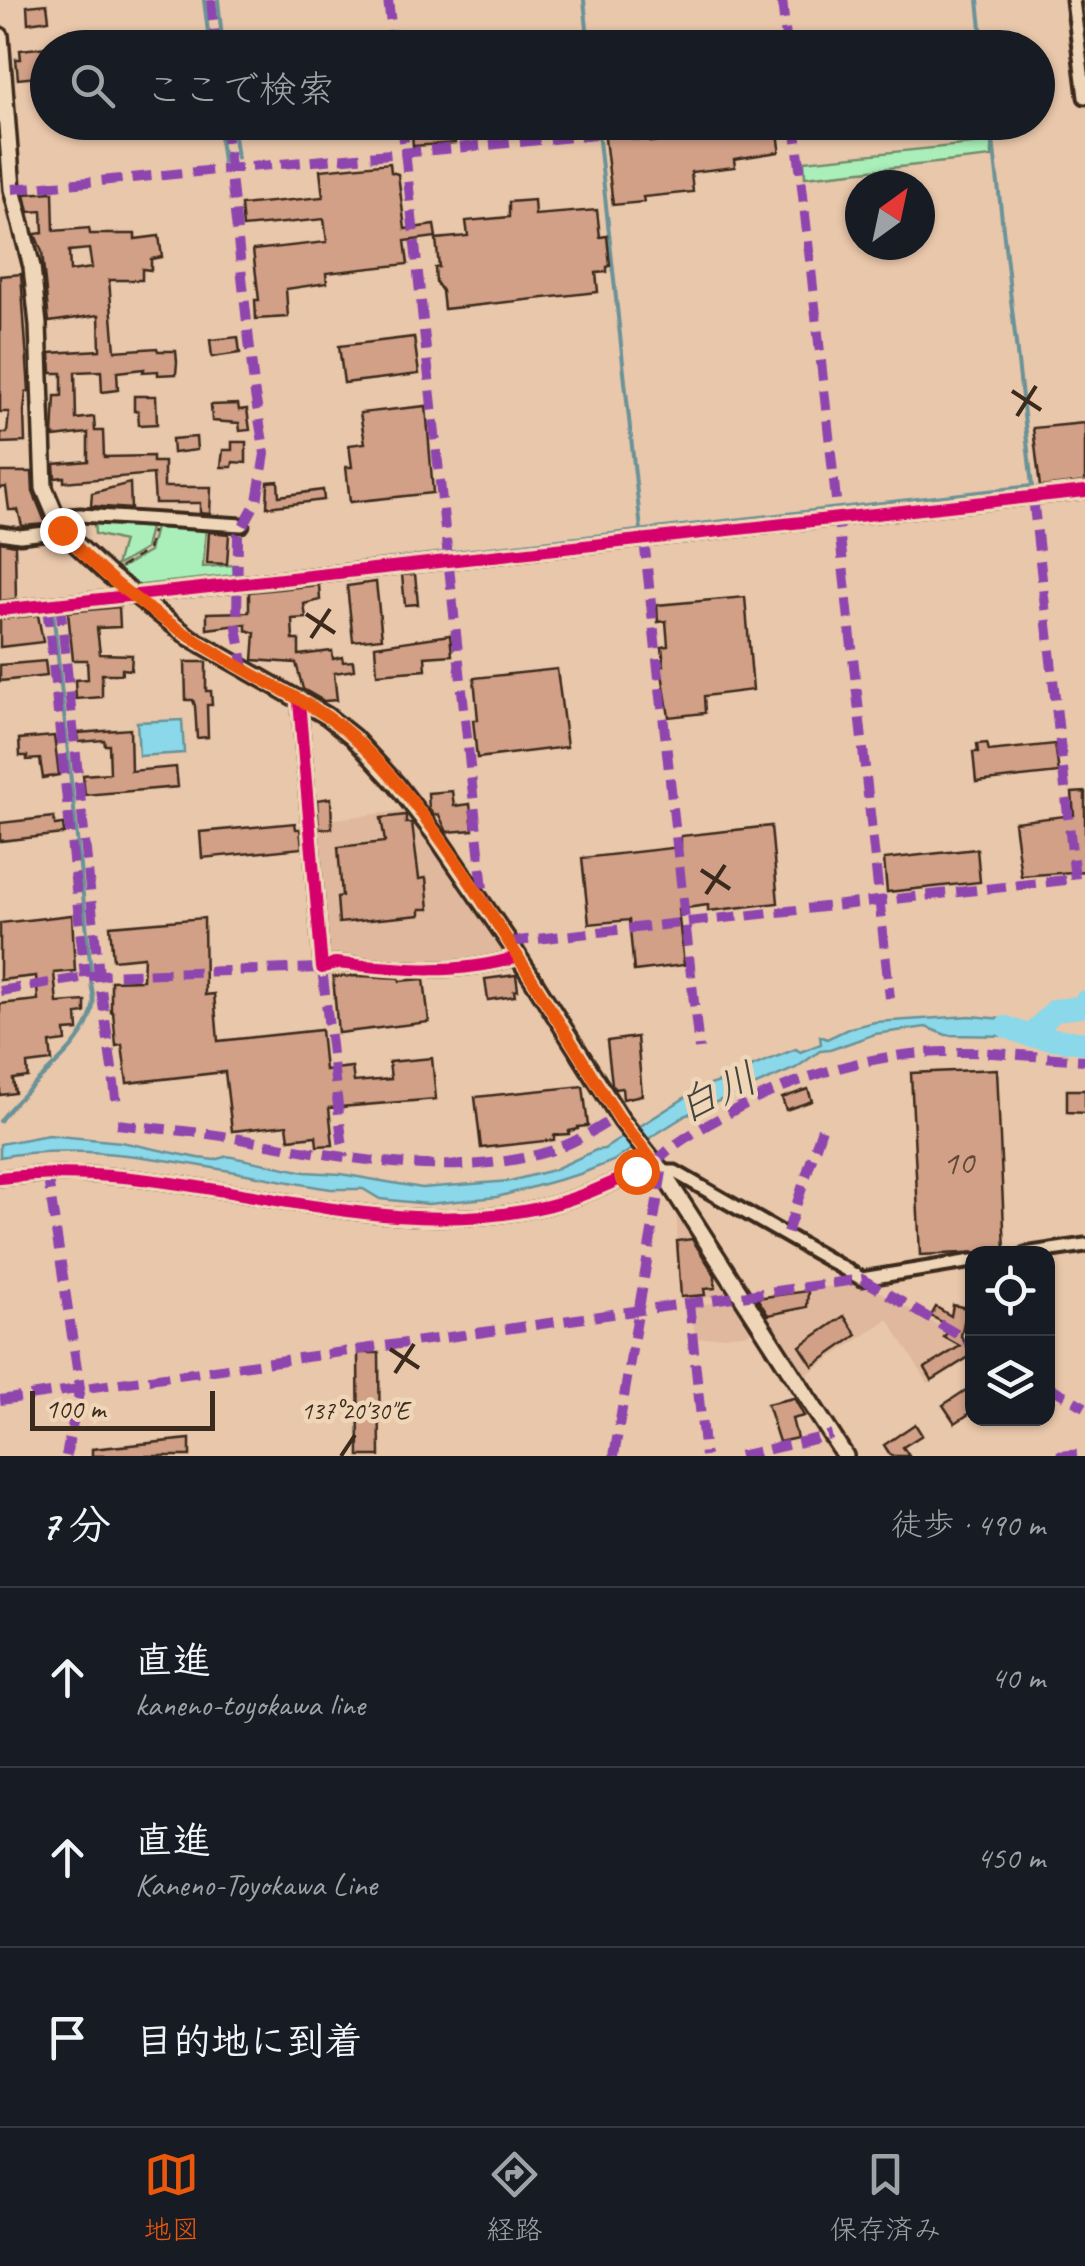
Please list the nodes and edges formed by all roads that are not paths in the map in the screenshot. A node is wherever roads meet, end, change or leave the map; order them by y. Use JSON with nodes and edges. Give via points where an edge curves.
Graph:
{"nodes":[{"id":1,"x":1074,"y":0,"type":"edge"},
{"id":2,"x":0,"y":36,"type":"edge"},
{"id":3,"x":1085,"y":97,"type":"edge"},
{"id":4,"x":5,"y":158,"type":"edge"},
{"id":5,"x":1085,"y":492,"type":"edge"},
{"id":6,"x":59,"y":524,"type":"junction"},
{"id":7,"x":242,"y":526,"type":"dead end"},
{"id":8,"x":0,"y":533,"type":"edge"},
{"id":9,"x":134,"y":596,"type":"junction"},
{"id":10,"x":0,"y":610,"type":"edge"},
{"id":11,"x":299,"y":701,"type":"junction"},
{"id":12,"x":517,"y":956,"type":"junction"},
{"id":13,"x":655,"y":1164,"type":"junction"},
{"id":14,"x":0,"y":1178,"type":"edge"},
{"id":15,"x":1085,"y":1245,"type":"edge"},
{"id":16,"x":1055,"y":1250,"type":"edge"},
{"id":17,"x":965,"y":1261,"type":"edge"},
{"id":18,"x":845,"y":1456,"type":"edge"}],
"edges":[{"from":1,"to":3,"type":"street"},
{"from":2,"to":4,"type":"main road"},
{"from":4,"to":6,"type":"main road","via":[[32,267],[44,488]]},
{"from":5,"to":9,"type":"street"},
{"from":6,"to":7,"type":"street","via":[[80,514]]},
{"from":6,"to":8,"type":"street","via":[[20,536]]},
{"from":6,"to":9,"type":"main road"},
{"from":9,"to":10,"type":"street"},
{"from":9,"to":11,"type":"main road","via":[[188,637]]},
{"from":11,"to":12,"type":"main road","via":[[353,737],[396,784]]},
{"from":11,"to":12,"type":"street","via":[[322,968],[334,963],[463,970]]},
{"from":12,"to":13,"type":"main road"},
{"from":13,"to":14,"type":"street","via":[[547,1206],[472,1216],[346,1211],[101,1174]]},
{"from":13,"to":17,"type":"street","via":[[862,1279]]},
{"from":13,"to":18,"type":"main road"},
{"from":15,"to":16,"type":"street"}]}
